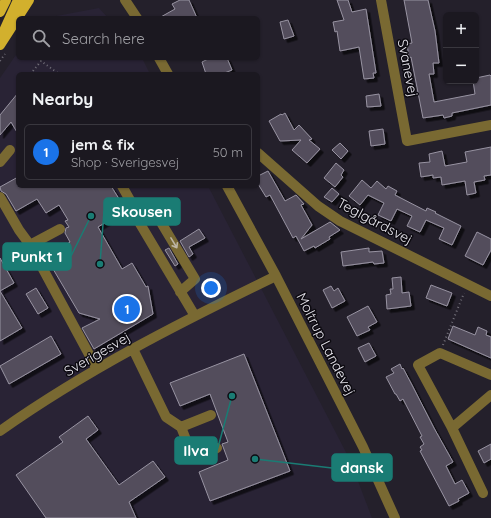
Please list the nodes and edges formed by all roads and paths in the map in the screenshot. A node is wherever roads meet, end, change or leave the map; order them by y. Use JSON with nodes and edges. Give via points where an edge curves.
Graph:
{"nodes":[{"id":1,"x":6,"y":0,"type":"edge"},
{"id":2,"x":18,"y":0,"type":"edge"},
{"id":3,"x":29,"y":0,"type":"edge"},
{"id":4,"x":125,"y":0,"type":"edge"},
{"id":5,"x":381,"y":0,"type":"edge"},
{"id":6,"x":0,"y":12,"type":"edge"},
{"id":7,"x":19,"y":16,"type":"edge"},
{"id":8,"x":136,"y":16,"type":"edge"},
{"id":9,"x":16,"y":21,"type":"edge"},
{"id":10,"x":0,"y":42,"type":"edge"},
{"id":11,"x":0,"y":46,"type":"edge"},
{"id":12,"x":161,"y":60,"type":"edge"},
{"id":13,"x":33,"y":71,"type":"dead end"},
{"id":14,"x":56,"y":72,"type":"edge"},
{"id":15,"x":167,"y":72,"type":"edge"},
{"id":16,"x":491,"y":125,"type":"edge"},
{"id":17,"x":10,"y":150,"type":"dead end"},
{"id":18,"x":260,"y":155,"type":"edge"},
{"id":19,"x":0,"y":162,"type":"edge"},
{"id":20,"x":123,"y":188,"type":"edge"},
{"id":21,"x":228,"y":188,"type":"edge"},
{"id":22,"x":0,"y":197,"type":"edge"},
{"id":23,"x":139,"y":222,"type":"junction"},
{"id":24,"x":60,"y":229,"type":"dead end"},
{"id":25,"x":30,"y":245,"type":"junction"},
{"id":26,"x":276,"y":276,"type":"junction"},
{"id":27,"x":468,"y":284,"type":"junction"},
{"id":28,"x":180,"y":292,"type":"junction"},
{"id":29,"x":491,"y":296,"type":"edge"},
{"id":30,"x":194,"y":316,"type":"junction"},
{"id":31,"x":133,"y":349,"type":"junction"},
{"id":32,"x":440,"y":353,"type":"junction"},
{"id":33,"x":97,"y":369,"type":"junction"},
{"id":34,"x":491,"y":375,"type":"edge"},
{"id":35,"x":491,"y":395,"type":"edge"},
{"id":36,"x":211,"y":415,"type":"dead end"},
{"id":37,"x":181,"y":427,"type":"junction"},
{"id":38,"x":452,"y":428,"type":"junction"},
{"id":39,"x":0,"y":431,"type":"edge"},
{"id":40,"x":218,"y":448,"type":"dead end"},
{"id":41,"x":483,"y":493,"type":"dead end"},
{"id":42,"x":395,"y":518,"type":"edge"}],
"edges":[{"from":1,"to":6,"type":"main road"},
{"from":2,"to":10,"type":"main road"},
{"from":3,"to":7,"type":"main road"},
{"from":4,"to":8,"type":"street"},
{"from":5,"to":16,"type":"street","name":"Svanevej","via":[[407,141]]},
{"from":9,"to":11,"type":"main road"},
{"from":12,"to":15,"type":"street"},
{"from":13,"to":14,"type":"path","via":[[41,61]]},
{"from":17,"to":19,"type":"street"},
{"from":18,"to":27,"type":"street","name":"Teglgårdsvej","via":[[340,222]]},
{"from":20,"to":23,"type":"street","via":[[136,209]]},
{"from":21,"to":26,"type":"street","name":"Moltrup Landevej"},
{"from":22,"to":25,"type":"street"},
{"from":23,"to":28,"type":"street"},
{"from":23,"to":28,"type":"street","one_way":true,"via":[[156,214],[191,272],[195,279]]},
{"from":24,"to":25,"type":"street"},
{"from":25,"to":33,"type":"street"},
{"from":26,"to":30,"type":"street","name":"Sverigesvej"},
{"from":26,"to":42,"type":"street","name":"Moltrup Landevej","via":[[363,447]]},
{"from":27,"to":29,"type":"street","name":"Teglgårdsvej"},
{"from":27,"to":32,"type":"path"},
{"from":28,"to":30,"type":"street"},
{"from":30,"to":31,"type":"street","name":"Sverigesvej"},
{"from":31,"to":33,"type":"street","name":"Sverigesvej"},
{"from":31,"to":37,"type":"street","via":[[166,417]]},
{"from":32,"to":34,"type":"street"},
{"from":32,"to":38,"type":"street","via":[[418,365]]},
{"from":33,"to":39,"type":"street","name":"Sverigesvej"},
{"from":35,"to":38,"type":"street"},
{"from":36,"to":37,"type":"street"},
{"from":37,"to":40,"type":"street","via":[[193,457]]},
{"from":38,"to":41,"type":"street"}]}
